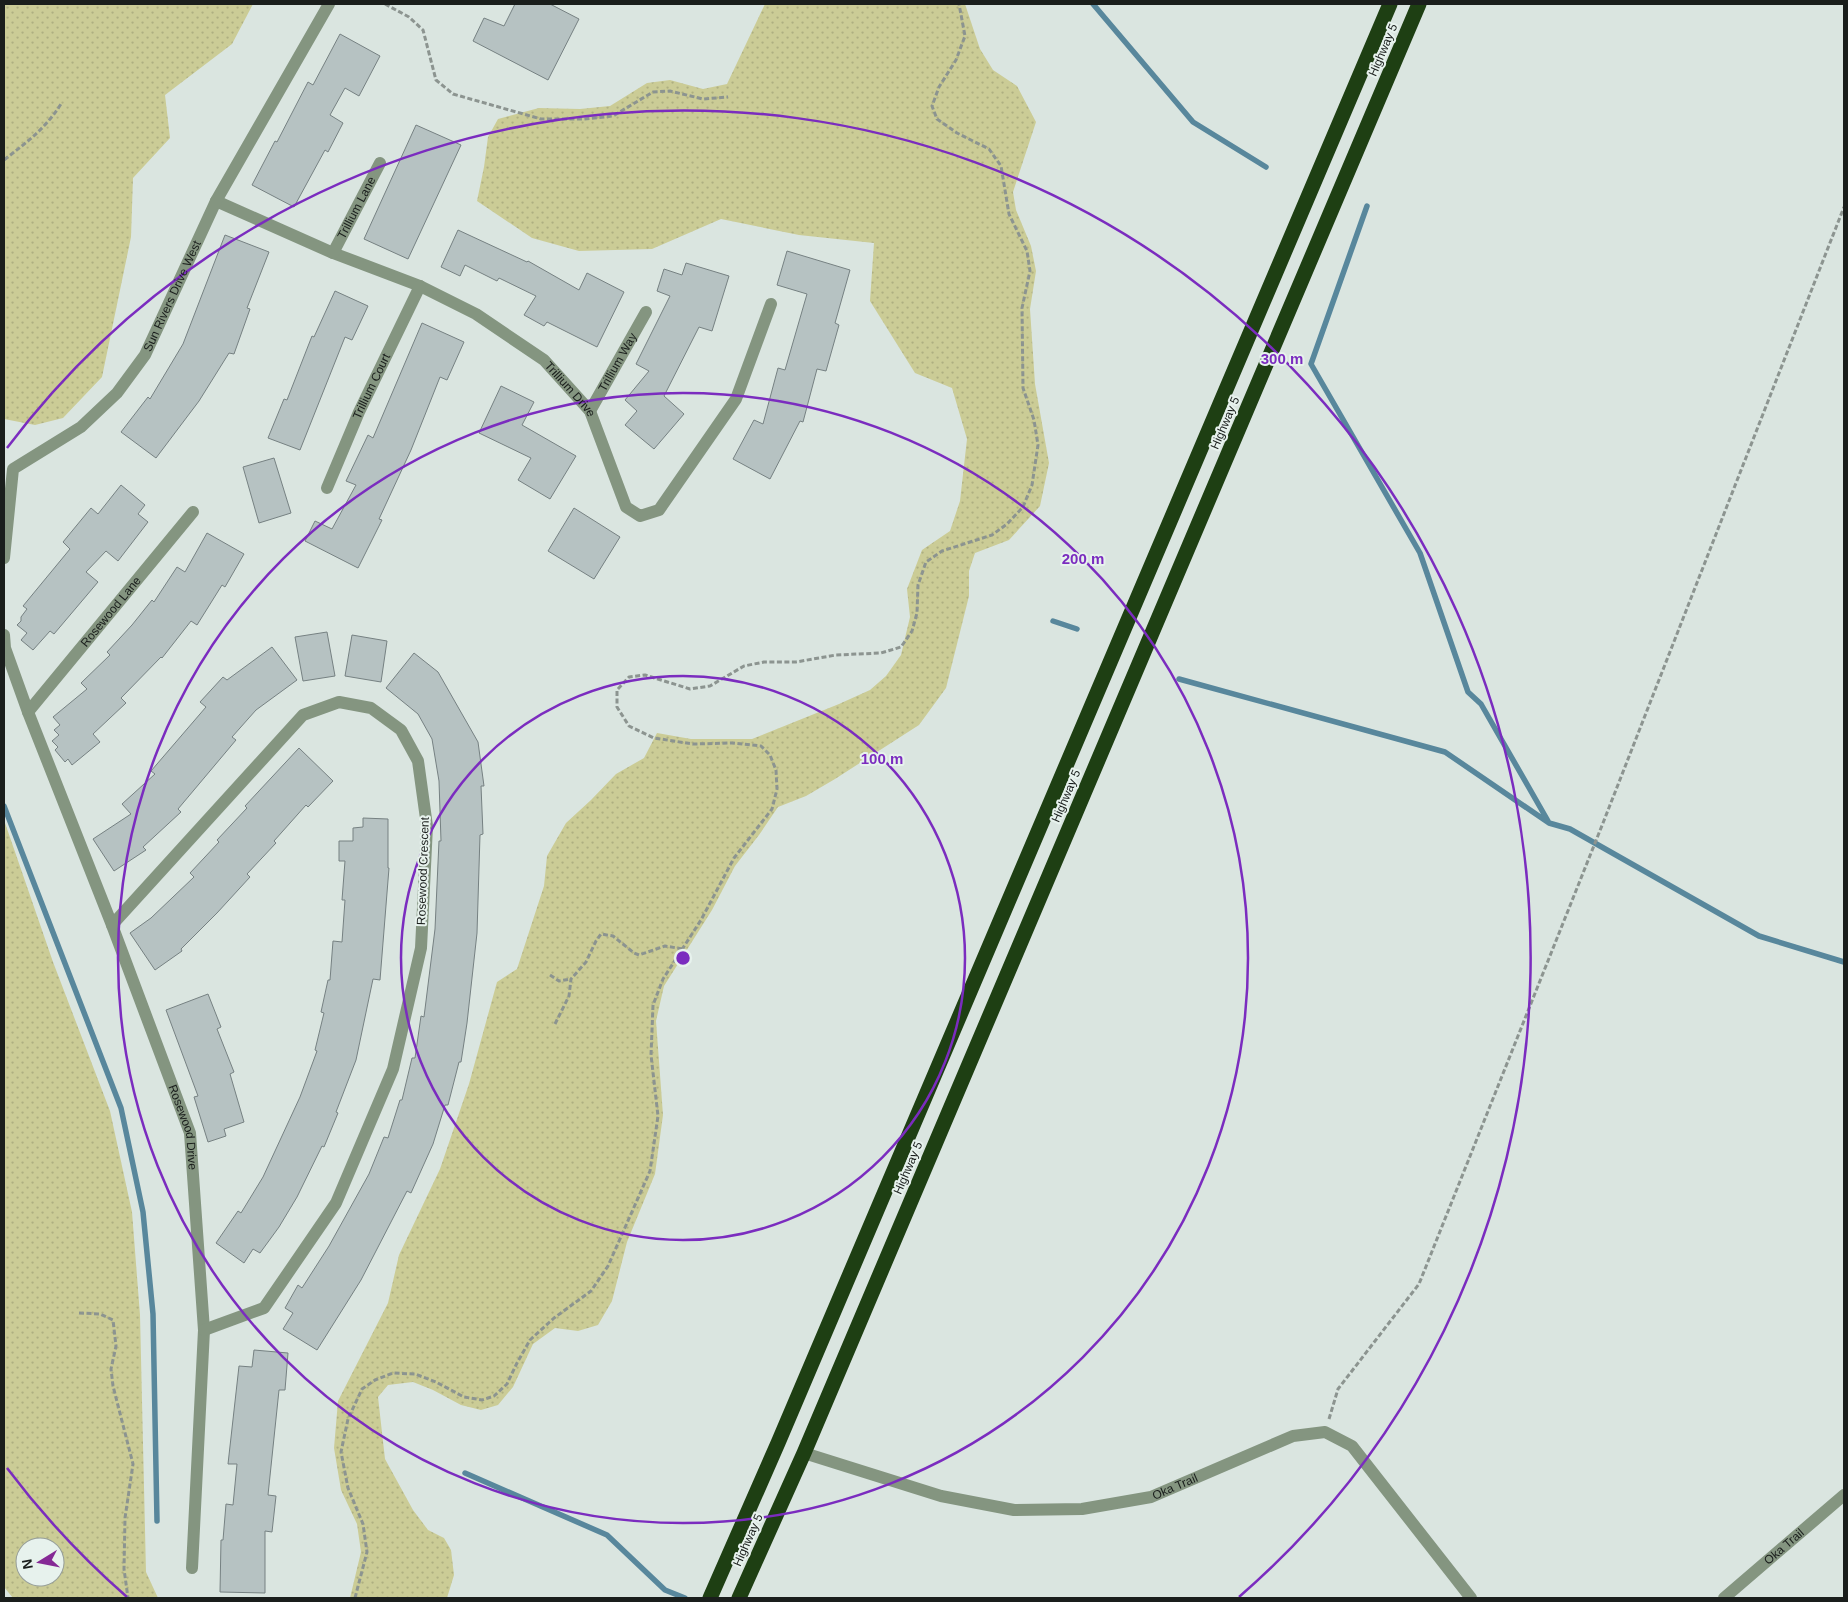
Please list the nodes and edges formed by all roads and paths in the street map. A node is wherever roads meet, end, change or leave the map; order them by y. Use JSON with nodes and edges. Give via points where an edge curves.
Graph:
{"nodes":[{"id":1,"x":329,"y":4,"type":"edge"},
{"id":2,"x":385,"y":4,"type":"edge"},
{"id":3,"x":959,"y":4,"type":"edge"},
{"id":4,"x":1390,"y":4,"type":"edge"},
{"id":5,"x":1419,"y":4,"type":"edge"},
{"id":6,"x":728,"y":97,"type":"dead end"},
{"id":7,"x":61,"y":104,"type":"dead end"},
{"id":8,"x":4,"y":160,"type":"edge"},
{"id":9,"x":380,"y":163,"type":"dead end"},
{"id":10,"x":216,"y":201,"type":"junction"},
{"id":11,"x":1844,"y":207,"type":"edge"},
{"id":12,"x":333,"y":252,"type":"junction"},
{"id":13,"x":420,"y":286,"type":"junction"},
{"id":14,"x":771,"y":304,"type":"dead end"},
{"id":15,"x":646,"y":312,"type":"dead end"},
{"id":16,"x":590,"y":411,"type":"junction"},
{"id":17,"x":327,"y":488,"type":"dead end"},
{"id":18,"x":193,"y":512,"type":"dead end"},
{"id":19,"x":4,"y":558,"type":"edge"},
{"id":20,"x":4,"y":635,"type":"edge"},
{"id":21,"x":28,"y":712,"type":"junction"},
{"id":22,"x":112,"y":925,"type":"junction"},
{"id":23,"x":682,"y":949,"type":"junction"},
{"id":24,"x":550,"y":975,"type":"dead end"},
{"id":25,"x":572,"y":979,"type":"junction"},
{"id":26,"x":555,"y":1024,"type":"dead end"},
{"id":27,"x":79,"y":1314,"type":"dead end"},
{"id":28,"x":204,"y":1330,"type":"junction"},
{"id":29,"x":1325,"y":1432,"type":"junction"},
{"id":30,"x":804,"y":1453,"type":"junction"},
{"id":31,"x":1844,"y":1494,"type":"edge"},
{"id":32,"x":192,"y":1568,"type":"dead end"},
{"id":33,"x":128,"y":1598,"type":"edge"},
{"id":34,"x":355,"y":1598,"type":"edge"},
{"id":35,"x":710,"y":1598,"type":"edge"},
{"id":36,"x":739,"y":1598,"type":"edge"},
{"id":37,"x":1471,"y":1598,"type":"edge"},
{"id":38,"x":1724,"y":1598,"type":"edge"}],
"edges":[{"from":1,"to":10,"type":"street","name":"Sun Rivers Drive West"},
{"from":2,"to":6,"type":"path","via":[[408,17],[422,30],[436,80],[453,94],[541,119],[613,116],[653,92],[670,91],[703,99]]},
{"from":3,"to":23,"type":"path","via":[[965,36],[932,106],[937,119],[989,149],[1001,166],[1010,214],[1026,251],[1030,271],[1022,308],[1023,388],[1038,445],[1032,485],[1022,507],[992,535],[942,551],[926,562],[918,585],[917,613],[912,631],[902,647],[881,653],[764,662],[744,666],[710,686],[690,689],[645,675],[630,677],[617,690],[617,707],[628,726],[654,738],[693,744],[761,746],[776,770],[772,809],[734,858]]},
{"from":4,"to":35,"type":"highway","name":"Highway 5"},
{"from":5,"to":30,"type":"highway","name":"Highway 5"},
{"from":7,"to":8,"type":"path","via":[[50,121]]},
{"from":9,"to":12,"type":"street","name":"Trillium Lane"},
{"from":10,"to":12,"type":"street","name":"Trillium Drive"},
{"from":10,"to":19,"type":"street","name":"Sun Rivers Drive West","via":[[145,355],[117,393],[81,427],[13,469]]},
{"from":11,"to":29,"type":"path","via":[[1419,1284],[1338,1389]]},
{"from":12,"to":13,"type":"street","name":"Trillium Drive"},
{"from":13,"to":16,"type":"street","name":"Trillium Drive","via":[[476,314],[544,360]]},
{"from":13,"to":17,"type":"street","name":"Trillium Court","via":[[359,412]]},
{"from":14,"to":16,"type":"street","name":"Trillium Drive","via":[[736,399],[659,510],[640,516],[626,507]]},
{"from":15,"to":16,"type":"street","name":"Trillium Way"},
{"from":18,"to":21,"type":"street","name":"Rosewood Lane"},
{"from":20,"to":21,"type":"street","via":[[5,648]]},
{"from":21,"to":22,"type":"street","name":"Rosewood Drive"},
{"from":22,"to":28,"type":"street","name":"Rosewood Drive","via":[[190,1133]]},
{"from":22,"to":28,"type":"street","name":"Rosewood Crescent","via":[[302,715],[340,702],[371,708],[400,730],[418,761],[427,826],[421,948],[393,1069],[336,1203],[264,1308]]},
{"from":23,"to":25,"type":"path","via":[[665,946],[639,955],[613,936],[602,934]]},
{"from":23,"to":34,"type":"path","via":[[663,979],[653,1005],[651,1055],[658,1116],[650,1171],[608,1266],[591,1292],[530,1340],[507,1384],[494,1396],[482,1400],[464,1397],[415,1374],[393,1373],[362,1388],[348,1419],[341,1452],[348,1488],[362,1524],[366,1552]]},
{"from":24,"to":25,"type":"path","via":[[559,981]]},
{"from":25,"to":26,"type":"path","via":[[569,996]]},
{"from":27,"to":33,"type":"path","via":[[100,1314],[113,1320],[116,1346],[111,1369],[113,1386],[133,1464],[125,1518],[124,1569]]},
{"from":28,"to":32,"type":"street","name":"Rosewood Drive"},
{"from":29,"to":30,"type":"street","name":"Oka Trail","via":[[1293,1436],[1151,1497],[1082,1509],[1014,1510],[941,1496]]},
{"from":29,"to":37,"type":"street","via":[[1352,1446]]},
{"from":30,"to":36,"type":"highway","name":"Highway 5"},
{"from":31,"to":38,"type":"street","name":"Oka Trail"}]}
